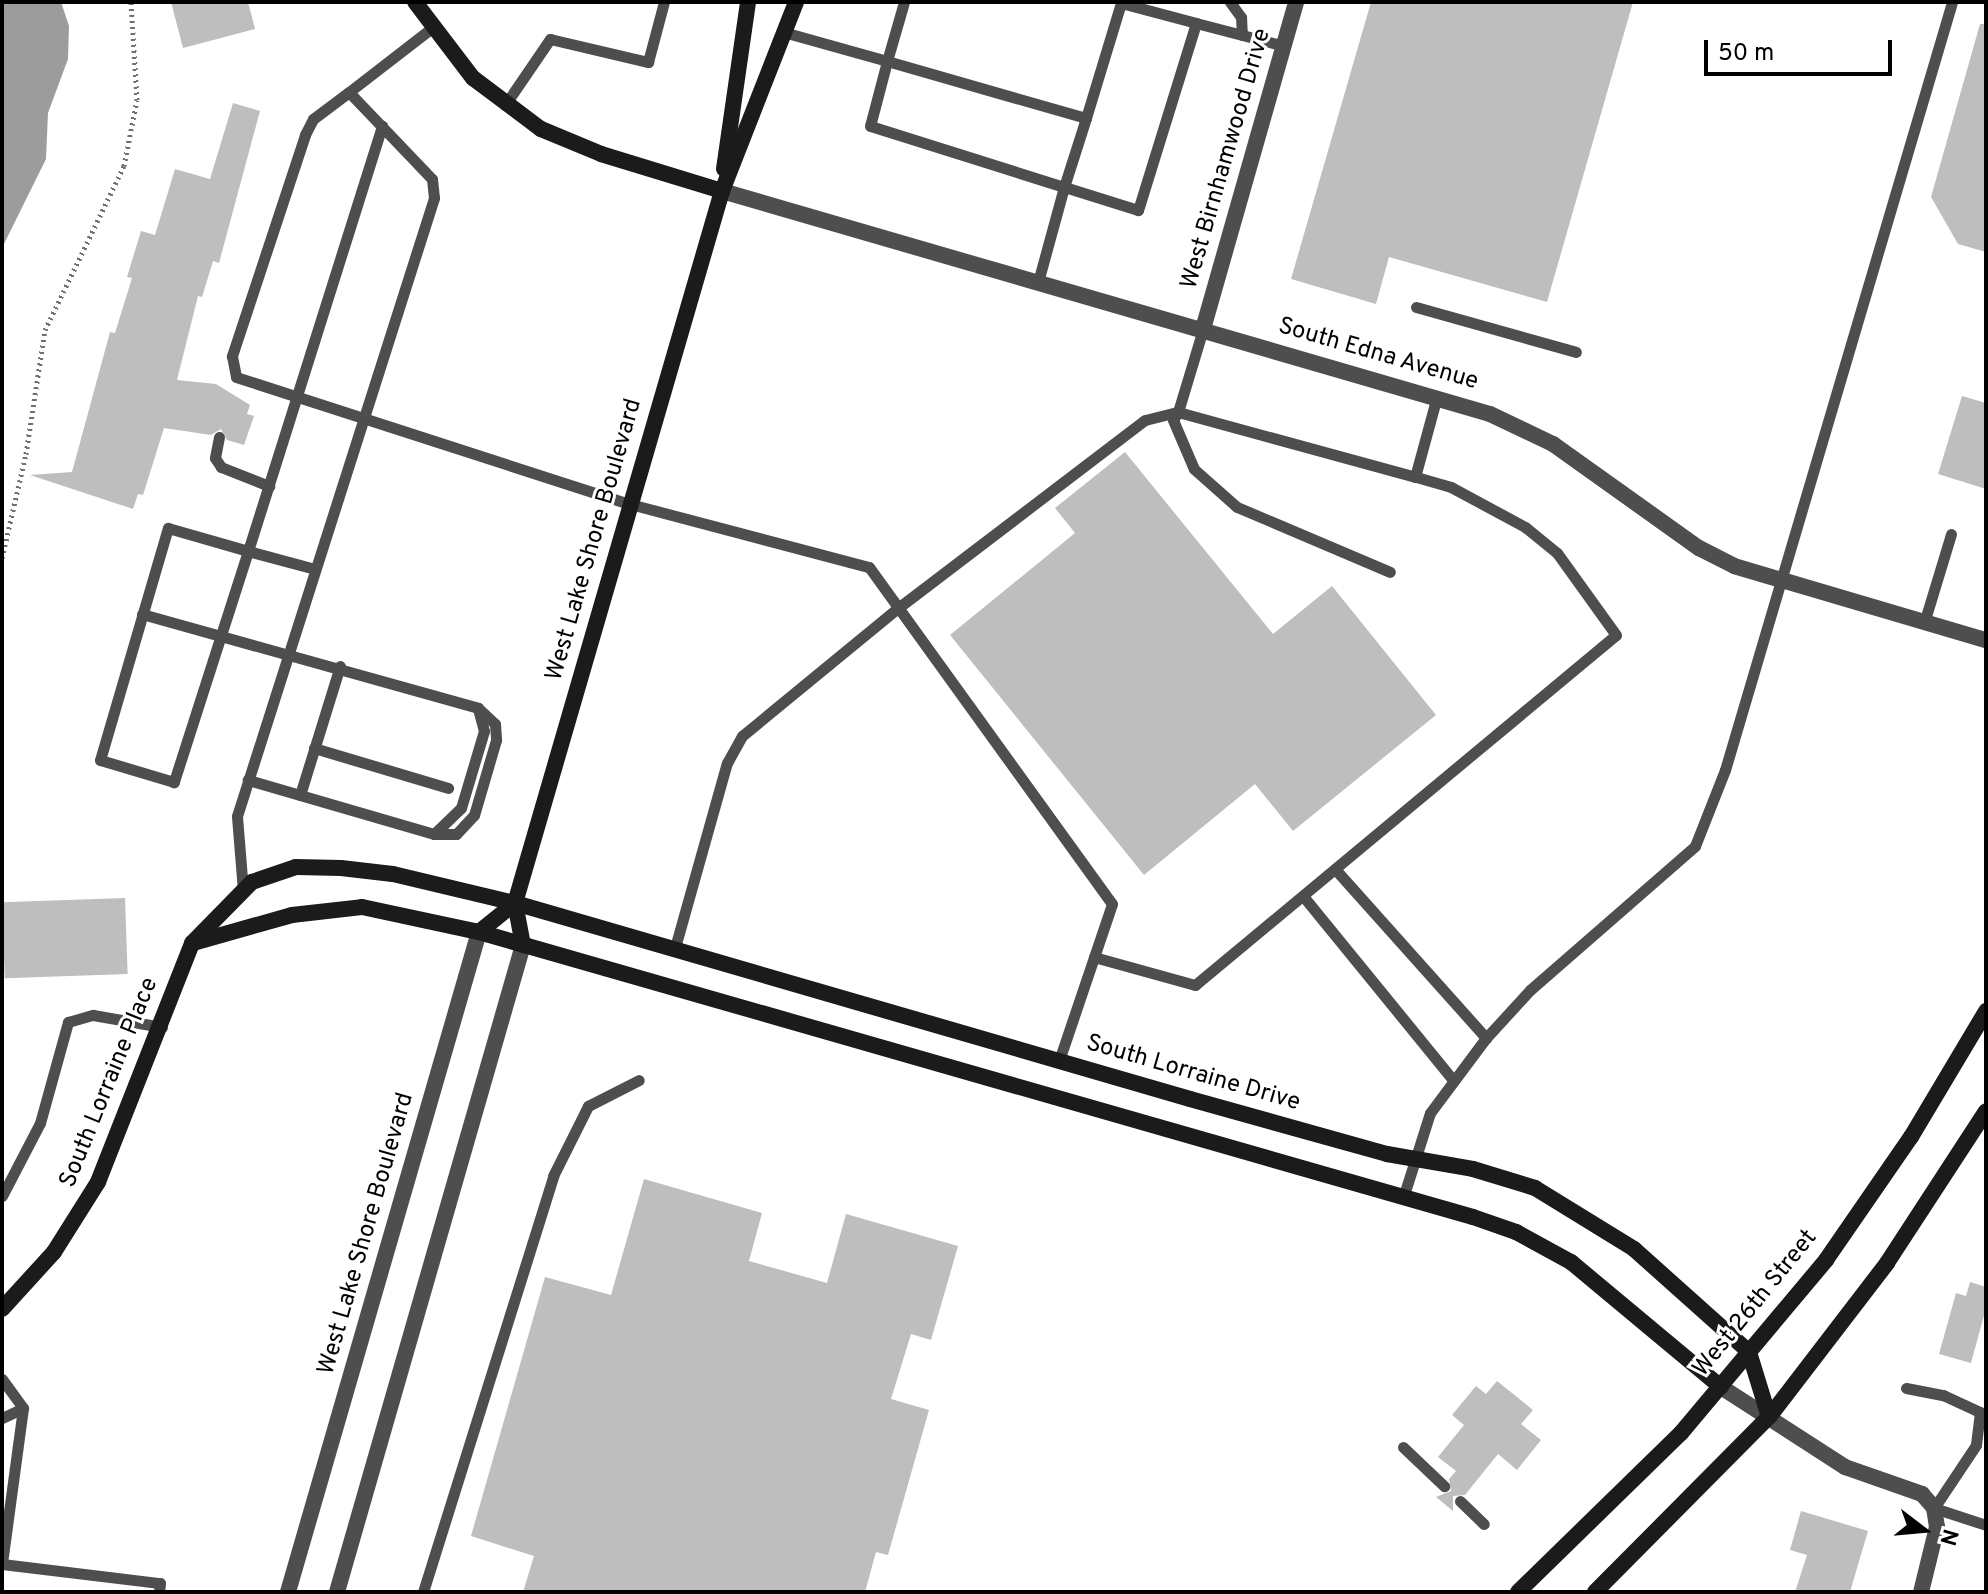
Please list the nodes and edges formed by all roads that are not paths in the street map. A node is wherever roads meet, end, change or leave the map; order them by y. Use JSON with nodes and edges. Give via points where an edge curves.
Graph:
{"nodes":[{"id":1,"x":415,"y":2,"type":"edge"},
{"id":2,"x":664,"y":2,"type":"edge"},
{"id":3,"x":748,"y":2,"type":"edge"},
{"id":4,"x":796,"y":2,"type":"edge"},
{"id":5,"x":904,"y":2,"type":"edge"},
{"id":6,"x":1230,"y":2,"type":"edge"},
{"id":7,"x":1296,"y":2,"type":"edge"},
{"id":8,"x":1952,"y":2,"type":"edge"},
{"id":9,"x":1121,"y":3,"type":"edge"},
{"id":10,"x":1196,"y":23,"type":"junction"},
{"id":11,"x":433,"y":27,"type":"junction"},
{"id":12,"x":787,"y":33,"type":"junction"},
{"id":13,"x":1242,"y":35,"type":"junction"},
{"id":14,"x":1284,"y":46,"type":"junction"},
{"id":15,"x":887,"y":61,"type":"junction"},
{"id":16,"x":349,"y":92,"type":"junction"},
{"id":17,"x":505,"y":105,"type":"junction"},
{"id":18,"x":1086,"y":118,"type":"junction"},
{"id":19,"x":382,"y":126,"type":"junction"},
{"id":20,"x":1064,"y":187,"type":"junction"},
{"id":21,"x":722,"y":191,"type":"junction"},
{"id":22,"x":1038,"y":282,"type":"junction"},
{"id":23,"x":1416,"y":307,"type":"dead end"},
{"id":24,"x":1203,"y":329,"type":"junction"},
{"id":25,"x":1576,"y":352,"type":"dead end"},
{"id":26,"x":236,"y":377,"type":"junction"},
{"id":27,"x":232,"y":392,"type":"dead end"},
{"id":28,"x":1437,"y":396,"type":"junction"},
{"id":29,"x":298,"y":398,"type":"junction"},
{"id":30,"x":1178,"y":412,"type":"junction"},
{"id":31,"x":362,"y":420,"type":"junction"},
{"id":32,"x":219,"y":437,"type":"dead end"},
{"id":33,"x":1415,"y":477,"type":"junction"},
{"id":34,"x":269,"y":486,"type":"junction"},
{"id":35,"x":630,"y":504,"type":"junction"},
{"id":36,"x":1951,"y":534,"type":"dead end"},
{"id":37,"x":248,"y":551,"type":"junction"},
{"id":38,"x":315,"y":569,"type":"junction"},
{"id":39,"x":1390,"y":572,"type":"dead end"},
{"id":40,"x":1779,"y":582,"type":"junction"},
{"id":41,"x":898,"y":608,"type":"junction"},
{"id":42,"x":142,"y":614,"type":"junction"},
{"id":43,"x":1924,"y":623,"type":"junction"},
{"id":44,"x":221,"y":638,"type":"junction"},
{"id":45,"x":1986,"y":640,"type":"edge"},
{"id":46,"x":287,"y":656,"type":"junction"},
{"id":47,"x":340,"y":666,"type":"junction"},
{"id":48,"x":314,"y":748,"type":"junction"},
{"id":49,"x":248,"y":780,"type":"junction"},
{"id":50,"x":448,"y":788,"type":"dead end"},
{"id":51,"x":300,"y":795,"type":"junction"},
{"id":52,"x":1335,"y":869,"type":"junction"},
{"id":53,"x":243,"y":891,"type":"junction"},
{"id":54,"x":1303,"y":896,"type":"junction"},
{"id":55,"x":515,"y":903,"type":"junction"},
{"id":56,"x":479,"y":932,"type":"junction"},
{"id":57,"x":192,"y":943,"type":"junction"},
{"id":58,"x":523,"y":945,"type":"junction"},
{"id":59,"x":674,"y":951,"type":"junction"},
{"id":60,"x":1094,"y":957,"type":"junction"},
{"id":61,"x":1986,"y":1011,"type":"edge"},
{"id":62,"x":162,"y":1027,"type":"junction"},
{"id":63,"x":1486,"y":1038,"type":"junction"},
{"id":64,"x":1059,"y":1061,"type":"junction"},
{"id":65,"x":639,"y":1080,"type":"dead end"},
{"id":66,"x":1453,"y":1080,"type":"junction"},
{"id":67,"x":1986,"y":1111,"type":"edge"},
{"id":68,"x":1415,"y":1158,"type":"junction"},
{"id":69,"x":2,"y":1196,"type":"edge"},
{"id":70,"x":1403,"y":1198,"type":"junction"},
{"id":71,"x":2,"y":1309,"type":"edge"},
{"id":72,"x":1749,"y":1352,"type":"junction"},
{"id":73,"x":2,"y":1379,"type":"edge"},
{"id":74,"x":1721,"y":1387,"type":"junction"},
{"id":75,"x":1906,"y":1388,"type":"dead end"},
{"id":76,"x":23,"y":1408,"type":"junction"},
{"id":77,"x":1983,"y":1412,"type":"edge"},
{"id":78,"x":1769,"y":1417,"type":"junction"},
{"id":79,"x":2,"y":1418,"type":"edge"},
{"id":80,"x":1403,"y":1447,"type":"dead end"},
{"id":81,"x":1444,"y":1486,"type":"dead end"},
{"id":82,"x":1460,"y":1501,"type":"dead end"},
{"id":83,"x":1934,"y":1508,"type":"junction"},
{"id":84,"x":1484,"y":1524,"type":"dead end"},
{"id":85,"x":1986,"y":1525,"type":"edge"},
{"id":86,"x":159,"y":1592,"type":"edge"},
{"id":87,"x":288,"y":1592,"type":"edge"},
{"id":88,"x":337,"y":1592,"type":"edge"},
{"id":89,"x":423,"y":1592,"type":"edge"},
{"id":90,"x":1518,"y":1592,"type":"edge"},
{"id":91,"x":1595,"y":1592,"type":"edge"},
{"id":92,"x":1921,"y":1592,"type":"edge"}],
"edges":[{"from":1,"to":11,"type":"street"},
{"from":2,"to":17,"type":"lane","via":[[648,62],[550,39]]},
{"from":3,"to":21,"type":"street","name":"West Lake Shore Boulevard"},
{"from":4,"to":12,"type":"street","name":"West Lake Shore Boulevard"},
{"from":5,"to":15,"type":"lane"},
{"from":6,"to":13,"type":"lane","via":[[1241,17]]},
{"from":7,"to":14,"type":"street","name":"West Birnhamwood Drive"},
{"from":8,"to":40,"type":"lane"},
{"from":9,"to":10,"type":"lane"},
{"from":9,"to":18,"type":"lane"},
{"from":10,"to":13,"type":"lane"},
{"from":10,"to":20,"type":"lane","via":[[1138,210]]},
{"from":11,"to":16,"type":"lane"},
{"from":11,"to":17,"type":"street","via":[[452,55]]},
{"from":12,"to":15,"type":"lane"},
{"from":12,"to":21,"type":"street","name":"West Lake Shore Boulevard"},
{"from":13,"to":14,"type":"lane"},
{"from":14,"to":24,"type":"street","name":"West Birnhamwood Drive"},
{"from":15,"to":18,"type":"lane"},
{"from":15,"to":20,"type":"lane","via":[[870,126]]},
{"from":16,"to":19,"type":"lane"},
{"from":16,"to":26,"type":"lane","via":[[313,119],[305,135],[232,356]]},
{"from":17,"to":21,"type":"street","via":[[541,129],[601,154]]},
{"from":18,"to":20,"type":"lane"},
{"from":19,"to":29,"type":"lane"},
{"from":19,"to":31,"type":"lane","via":[[432,179],[434,198]]},
{"from":20,"to":22,"type":"lane"},
{"from":21,"to":22,"type":"street","name":"South Edna Avenue"},
{"from":21,"to":35,"type":"street","name":"West Lake Shore Boulevard"},
{"from":22,"to":24,"type":"street","name":"South Edna Avenue"},
{"from":23,"to":25,"type":"lane"},
{"from":24,"to":28,"type":"street","name":"South Edna Avenue"},
{"from":24,"to":30,"type":"lane"},
{"from":26,"to":27,"type":"lane"},
{"from":26,"to":29,"type":"lane"},
{"from":28,"to":33,"type":"lane"},
{"from":28,"to":40,"type":"street","name":"South Edna Avenue","via":[[1540,437],[1699,548]]},
{"from":29,"to":31,"type":"lane"},
{"from":29,"to":34,"type":"lane"},
{"from":30,"to":33,"type":"lane"},
{"from":30,"to":39,"type":"lane","via":[[1173,420],[1194,469],[1237,507]]},
{"from":30,"to":41,"type":"lane","via":[[1145,420]]},
{"from":31,"to":35,"type":"lane"},
{"from":31,"to":38,"type":"lane"},
{"from":32,"to":34,"type":"lane","via":[[215,458],[221,467]]},
{"from":33,"to":52,"type":"lane","via":[[1451,487],[1525,527],[1557,553],[1616,635]]},
{"from":34,"to":37,"type":"lane"},
{"from":35,"to":41,"type":"lane","via":[[869,567]]},
{"from":35,"to":55,"type":"street","name":"West Lake Shore Boulevard"},
{"from":36,"to":43,"type":"lane"},
{"from":37,"to":38,"type":"lane"},
{"from":37,"to":42,"type":"lane","via":[[168,528]]},
{"from":37,"to":44,"type":"lane"},
{"from":38,"to":46,"type":"lane"},
{"from":40,"to":43,"type":"street","name":"South Edna Avenue"},
{"from":40,"to":63,"type":"lane","via":[[1725,770],[1695,846],[1530,990]]},
{"from":41,"to":59,"type":"lane","via":[[742,736],[727,763]]},
{"from":41,"to":60,"type":"lane","via":[[1112,904]]},
{"from":42,"to":44,"type":"lane"},
{"from":42,"to":44,"type":"lane","via":[[100,760],[174,782]]},
{"from":43,"to":45,"type":"street","name":"South Edna Avenue"},
{"from":44,"to":46,"type":"lane"},
{"from":46,"to":47,"type":"lane","via":[[321,667]]},
{"from":46,"to":49,"type":"lane"},
{"from":47,"to":48,"type":"lane"},
{"from":47,"to":51,"type":"lane","via":[[489,714],[496,740],[474,815],[456,834],[434,834]]},
{"from":48,"to":50,"type":"lane"},
{"from":48,"to":51,"type":"lane"},
{"from":49,"to":51,"type":"lane"},
{"from":49,"to":53,"type":"lane","via":[[237,816]]},
{"from":52,"to":54,"type":"lane"},
{"from":52,"to":63,"type":"lane"},
{"from":53,"to":55,"type":"street","name":"South Lorraine Place","via":[[252,882],[296,867],[341,868],[393,874]]},
{"from":53,"to":57,"type":"street","name":"South Lorraine Place"},
{"from":54,"to":60,"type":"lane","via":[[1195,985]]},
{"from":54,"to":66,"type":"lane"},
{"from":55,"to":56,"type":"street"},
{"from":55,"to":58,"type":"street","name":"West Lake Shore Boulevard"},
{"from":55,"to":59,"type":"street","name":"South Lorraine Drive"},
{"from":56,"to":57,"type":"street","via":[[362,907],[292,915]]},
{"from":56,"to":58,"type":"street"},
{"from":56,"to":87,"type":"street","name":"West Lake Shore Boulevard"},
{"from":57,"to":62,"type":"street","name":"South Lorraine Place"},
{"from":58,"to":70,"type":"street"},
{"from":58,"to":88,"type":"street","name":"West Lake Shore Boulevard"},
{"from":59,"to":64,"type":"street","name":"South Lorraine Drive"},
{"from":60,"to":64,"type":"lane"},
{"from":61,"to":72,"type":"street","name":"West 26th Street","via":[[1865,1205]]},
{"from":62,"to":69,"type":"lane","via":[[93,1015],[68,1022],[40,1123]]},
{"from":62,"to":71,"type":"street","name":"South Lorraine Place","via":[[81,1215]]},
{"from":63,"to":66,"type":"lane"},
{"from":64,"to":68,"type":"street","name":"South Lorraine Drive"},
{"from":65,"to":89,"type":"lane","via":[[588,1106],[553,1176]]},
{"from":66,"to":68,"type":"lane","via":[[1430,1113]]},
{"from":67,"to":78,"type":"street","via":[[1887,1263]]},
{"from":68,"to":70,"type":"lane"},
{"from":68,"to":72,"type":"street","name":"South Lorraine Drive","via":[[1505,1177],[1568,1204],[1669,1277]]},
{"from":70,"to":74,"type":"street","via":[[1473,1217],[1547,1247],[1596,1281]]},
{"from":72,"to":74,"type":"street","name":"West 26th Street"},
{"from":72,"to":78,"type":"street","name":"South Lorraine Drive"},
{"from":73,"to":76,"type":"lane"},
{"from":74,"to":78,"type":"street"},
{"from":74,"to":90,"type":"street","name":"West 26th Street","via":[[1610,1505]]},
{"from":75,"to":77,"type":"lane","via":[[1943,1395]]},
{"from":76,"to":79,"type":"lane"},
{"from":76,"to":86,"type":"lane","via":[[2,1564],[160,1583]]},
{"from":77,"to":83,"type":"lane","via":[[1976,1445]]},
{"from":78,"to":83,"type":"street","via":[[1845,1467],[1911,1488]]},
{"from":78,"to":91,"type":"street"},
{"from":80,"to":81,"type":"lane"},
{"from":82,"to":84,"type":"lane"},
{"from":83,"to":85,"type":"lane"},
{"from":83,"to":92,"type":"street","via":[[1935,1542]]}]}
